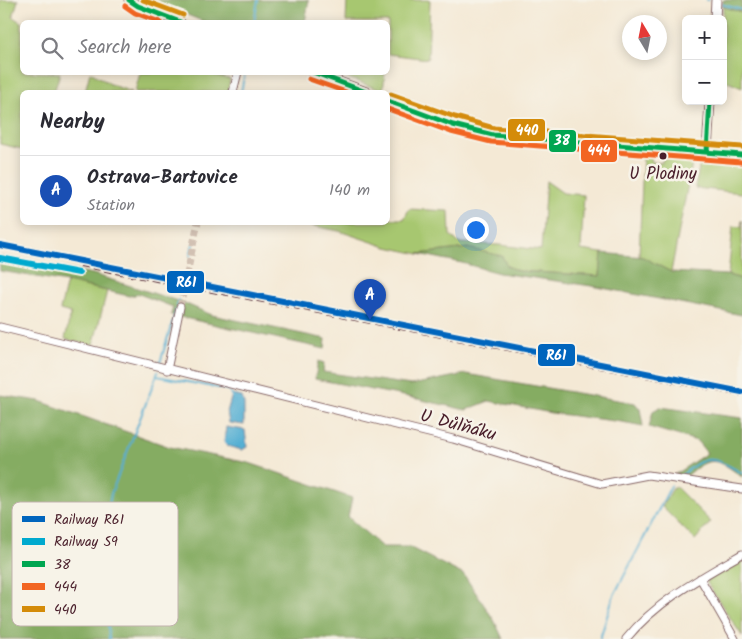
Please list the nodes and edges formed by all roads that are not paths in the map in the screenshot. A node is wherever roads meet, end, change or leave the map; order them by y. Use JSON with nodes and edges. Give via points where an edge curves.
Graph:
{"nodes":[{"id":1,"x":129,"y":0,"type":"edge"},
{"id":2,"x":716,"y":0,"type":"edge"},
{"id":3,"x":715,"y":15,"type":"edge"},
{"id":4,"x":175,"y":20,"type":"edge"},
{"id":5,"x":237,"y":75,"type":"edge"},
{"id":6,"x":320,"y":75,"type":"edge"},
{"id":7,"x":234,"y":90,"type":"edge"},
{"id":8,"x":361,"y":90,"type":"edge"},
{"id":9,"x":390,"y":102,"type":"edge"},
{"id":10,"x":710,"y":105,"type":"edge"},
{"id":11,"x":707,"y":152,"type":"junction"},
{"id":12,"x":742,"y":155,"type":"edge"},
{"id":13,"x":180,"y":307,"type":"tunnel mouth"},
{"id":14,"x":0,"y":327,"type":"edge"},
{"id":15,"x":167,"y":370,"type":"junction"},
{"id":16,"x":742,"y":489,"type":"edge"},
{"id":17,"x":742,"y":554,"type":"edge"},
{"id":18,"x":700,"y":578,"type":"junction"},
{"id":19,"x":626,"y":639,"type":"edge"},
{"id":20,"x":735,"y":639,"type":"edge"}],
"edges":[{"from":1,"to":4,"type":"street"},
{"from":2,"to":3,"type":"street"},
{"from":5,"to":7,"type":"street"},
{"from":6,"to":8,"type":"street"},
{"from":9,"to":11,"type":"street","via":[[472,131],[493,135]]},
{"from":10,"to":11,"type":"street"},
{"from":11,"to":12,"type":"street"},
{"from":13,"to":15,"type":"street"},
{"from":14,"to":15,"type":"street","name":"U Důlňáku"},
{"from":15,"to":16,"type":"street","name":"U Důlňáku","via":[[453,439],[602,484],[648,475]]},
{"from":17,"to":18,"type":"street"},
{"from":18,"to":19,"type":"street","via":[[666,601]]},
{"from":18,"to":20,"type":"street"}]}
